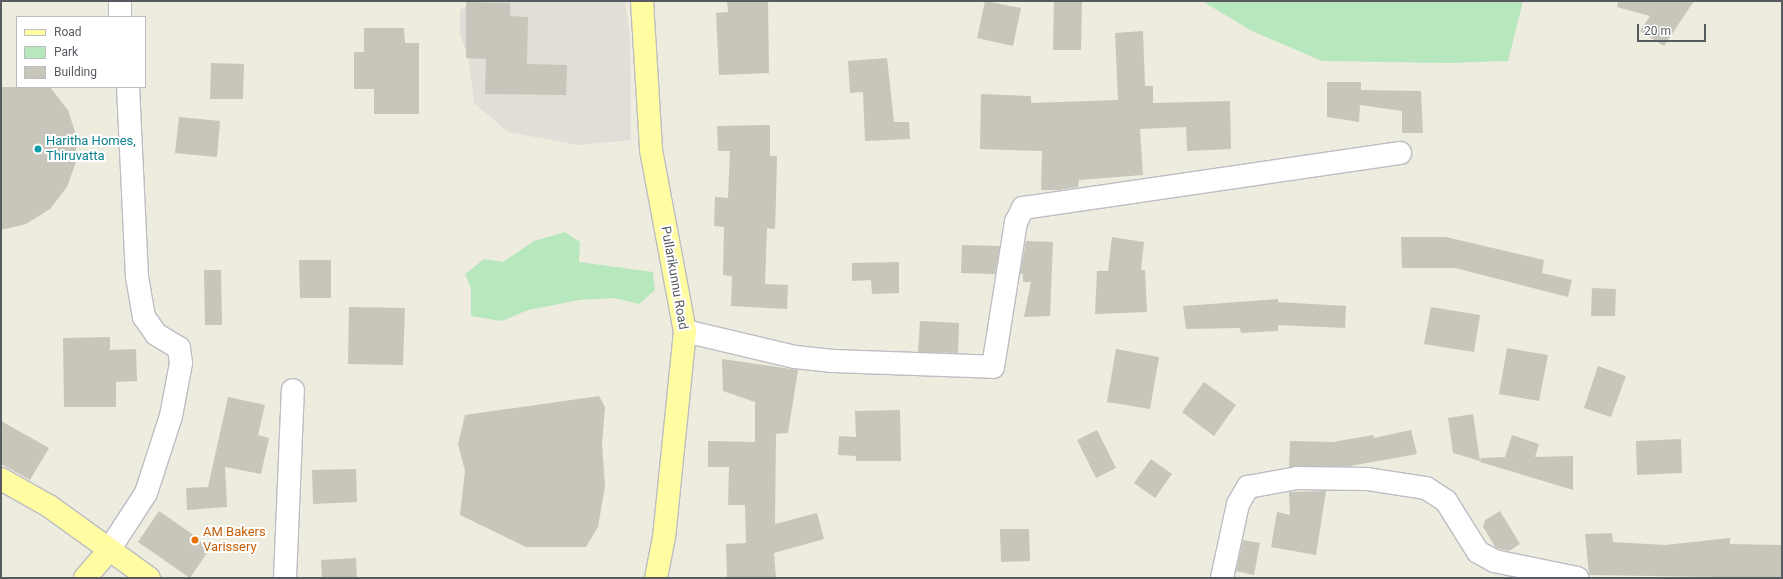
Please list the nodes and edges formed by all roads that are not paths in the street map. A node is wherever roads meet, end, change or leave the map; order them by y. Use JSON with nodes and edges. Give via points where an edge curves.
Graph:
{"nodes":[{"id":1,"x":120,"y":1,"type":"edge"},
{"id":2,"x":642,"y":1,"type":"edge"},
{"id":3,"x":120,"y":16,"type":"edge"},
{"id":4,"x":128,"y":88,"type":"edge"},
{"id":5,"x":1400,"y":153,"type":"dead end"},
{"id":6,"x":684,"y":331,"type":"junction"},
{"id":7,"x":293,"y":390,"type":"dead end"},
{"id":8,"x":1,"y":479,"type":"edge"},
{"id":9,"x":109,"y":550,"type":"junction"},
{"id":10,"x":85,"y":578,"type":"edge"},
{"id":11,"x":149,"y":578,"type":"edge"},
{"id":12,"x":285,"y":578,"type":"edge"},
{"id":13,"x":656,"y":578,"type":"edge"},
{"id":14,"x":1222,"y":578,"type":"edge"},
{"id":15,"x":1577,"y":578,"type":"edge"}],
"edges":[{"from":1,"to":3,"type":"street"},
{"from":2,"to":6,"type":"main road","name":"Pullarikunnu Road","via":[[651,150]]},
{"from":4,"to":9,"type":"street","via":[[137,277],[144,317],[156,334],[179,348],[181,363],[171,416],[146,493]]},
{"from":5,"to":6,"type":"street","via":[[1023,208],[1016,222],[993,367],[810,359]]},
{"from":6,"to":13,"type":"main road","name":"Pullarikunnu Road","via":[[664,537]]},
{"from":7,"to":12,"type":"street"},
{"from":8,"to":9,"type":"main road","via":[[49,506]]},
{"from":9,"to":10,"type":"main road"},
{"from":9,"to":11,"type":"main road"},
{"from":14,"to":15,"type":"street","via":[[1238,504],[1248,487],[1297,478],[1367,479],[1426,488],[1446,501],[1478,552],[1494,561]]}]}
